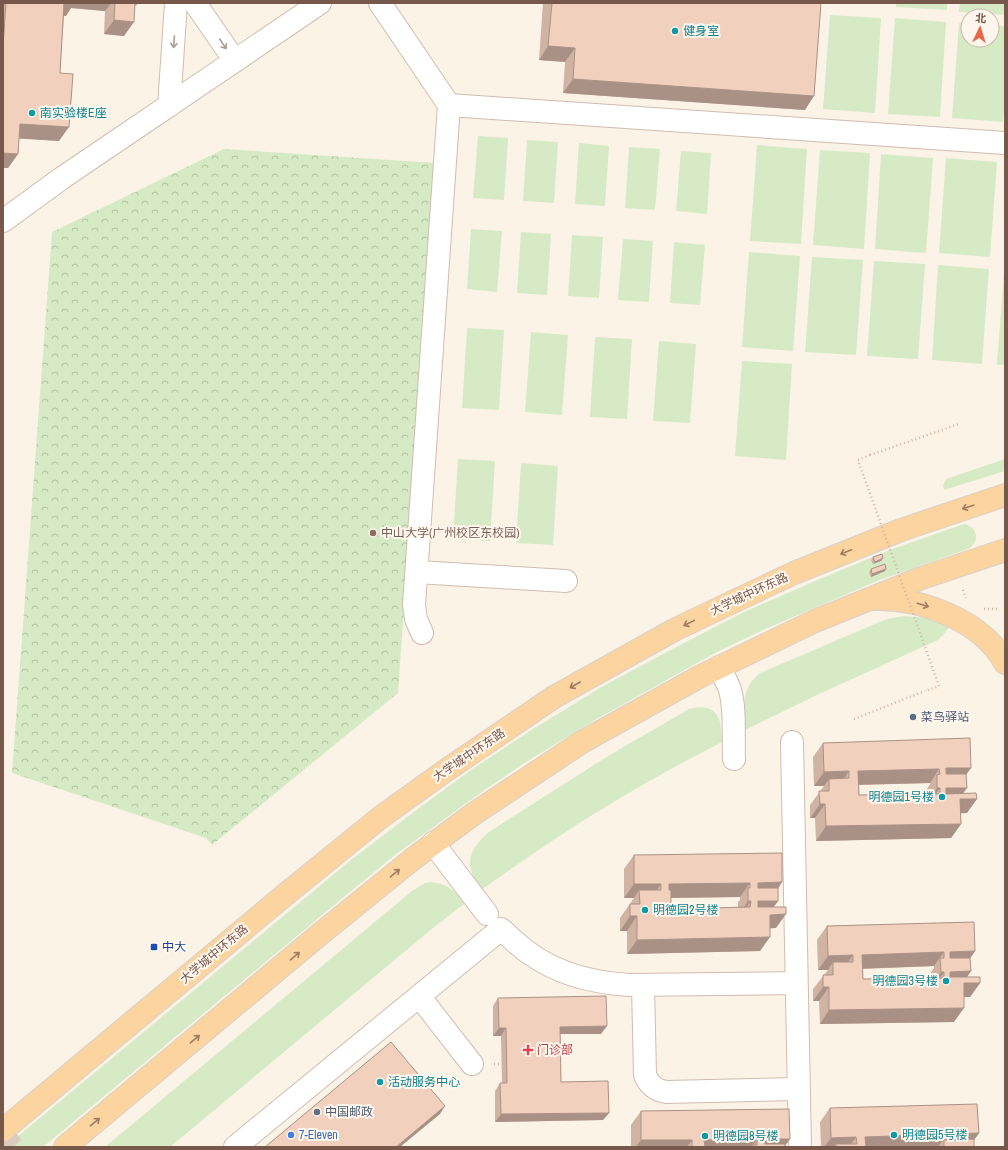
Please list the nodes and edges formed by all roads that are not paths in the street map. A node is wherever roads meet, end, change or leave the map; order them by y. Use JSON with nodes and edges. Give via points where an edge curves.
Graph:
{"nodes":[{"id":1,"x":176,"y":3,"type":"edge"},
{"id":2,"x":195,"y":3,"type":"edge"},
{"id":3,"x":320,"y":3,"type":"edge"},
{"id":4,"x":380,"y":3,"type":"edge"},
{"id":5,"x":235,"y":61,"type":"junction"},
{"id":6,"x":449,"y":105,"type":"junction"},
{"id":7,"x":169,"y":106,"type":"junction"},
{"id":8,"x":1005,"y":143,"type":"edge"},
{"id":9,"x":3,"y":221,"type":"edge"},
{"id":10,"x":1005,"y":495,"type":"edge"},
{"id":11,"x":1005,"y":550,"type":"edge"},
{"id":12,"x":417,"y":572,"type":"junction"},
{"id":13,"x":566,"y":581,"type":"dead end"},
{"id":14,"x":871,"y":598,"type":"junction"},
{"id":15,"x":422,"y":633,"type":"dead end"},
{"id":16,"x":1005,"y":663,"type":"edge"},
{"id":17,"x":719,"y":667,"type":"junction"},
{"id":18,"x":792,"y":742,"type":"dead end"},
{"id":19,"x":734,"y":759,"type":"dead end"},
{"id":20,"x":433,"y":843,"type":"junction"},
{"id":21,"x":487,"y":914,"type":"dead end"},
{"id":22,"x":796,"y":983,"type":"junction"},
{"id":23,"x":643,"y":985,"type":"junction"},
{"id":24,"x":419,"y":996,"type":"junction"},
{"id":25,"x":472,"y":1064,"type":"dead end"},
{"id":26,"x":799,"y":1089,"type":"junction"},
{"id":27,"x":3,"y":1130,"type":"edge"},
{"id":28,"x":65,"y":1147,"type":"edge"},
{"id":29,"x":236,"y":1147,"type":"edge"},
{"id":30,"x":800,"y":1147,"type":"edge"}],
"edges":[{"from":1,"to":7,"type":"lane","one_way":true},
{"from":2,"to":5,"type":"lane","one_way":true},
{"from":3,"to":5,"type":"lane"},
{"from":4,"to":6,"type":"lane"},
{"from":5,"to":7,"type":"lane"},
{"from":6,"to":8,"type":"lane"},
{"from":6,"to":12,"type":"lane"},
{"from":7,"to":9,"type":"lane"},
{"from":10,"to":27,"type":"main road","name":"大学城中环东路","one_way":true,"via":[[901,530],[794,573],[674,630],[554,697],[381,817]]},
{"from":11,"to":14,"type":"main road"},
{"from":12,"to":13,"type":"lane"},
{"from":12,"to":15,"type":"lane","via":[[414,605]]},
{"from":14,"to":16,"type":"main road","one_way":true,"via":[[914,602],[953,616],[984,637]]},
{"from":14,"to":17,"type":"main road"},
{"from":17,"to":19,"type":"lane","via":[[731,695]]},
{"from":17,"to":20,"type":"main road","via":[[582,742]]},
{"from":18,"to":22,"type":"lane"},
{"from":20,"to":21,"type":"lane"},
{"from":28,"to":20,"type":"main road","one_way":true},
{"from":22,"to":23,"type":"lane"},
{"from":22,"to":26,"type":"lane"},
{"from":23,"to":24,"type":"lane","via":[[609,984],[567,973],[529,953],[501,929]]},
{"from":23,"to":26,"type":"lane","via":[[645,1075],[650,1085],[657,1090],[666,1092]]},
{"from":24,"to":25,"type":"lane"},
{"from":24,"to":29,"type":"lane"},
{"from":26,"to":30,"type":"lane"}]}
